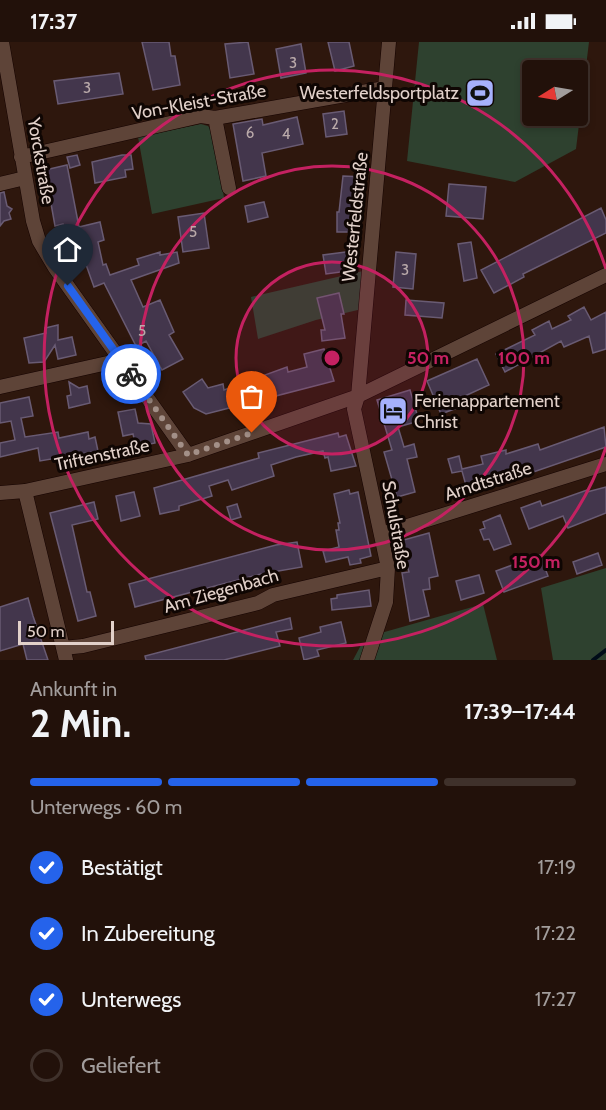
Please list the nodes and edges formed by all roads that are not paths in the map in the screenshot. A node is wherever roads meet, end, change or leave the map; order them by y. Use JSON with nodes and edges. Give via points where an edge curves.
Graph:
{"nodes":[{"id":1,"x":2,"y":42,"type":"edge"},
{"id":2,"x":389,"y":42,"type":"edge"},
{"id":3,"x":385,"y":88,"type":"junction"},
{"id":4,"x":216,"y":118,"type":"junction"},
{"id":5,"x":21,"y":158,"type":"junction"},
{"id":6,"x":25,"y":178,"type":"junction"},
{"id":7,"x":0,"y":184,"type":"edge"},
{"id":8,"x":229,"y":188,"type":"dead end"},
{"id":9,"x":606,"y":275,"type":"edge"},
{"id":10,"x":121,"y":360,"type":"junction"},
{"id":11,"x":0,"y":387,"type":"edge"},
{"id":12,"x":358,"y":396,"type":"junction"},
{"id":13,"x":188,"y":455,"type":"junction"},
{"id":14,"x":606,"y":464,"type":"edge"},
{"id":15,"x":25,"y":491,"type":"junction"},
{"id":16,"x":0,"y":493,"type":"edge"},
{"id":17,"x":382,"y":534,"type":"junction"},
{"id":18,"x":388,"y":568,"type":"junction"},
{"id":19,"x":65,"y":654,"type":"edge"},
{"id":20,"x":367,"y":660,"type":"edge"}],
"edges":[{"from":1,"to":5,"type":"street","name":"Yorckstraße"},
{"from":2,"to":3,"type":"street","name":"Westerfeldstraße"},
{"from":3,"to":4,"type":"street","name":"Von-Kleist-Straße"},
{"from":3,"to":12,"type":"street","name":"Westerfeldstraße"},
{"from":4,"to":5,"type":"street","name":"Von-Kleist-Straße","via":[[201,116]]},
{"from":4,"to":8,"type":"street"},
{"from":5,"to":6,"type":"street","name":"Yorckstraße"},
{"from":6,"to":7,"type":"street"},
{"from":6,"to":10,"type":"street","name":"Yorckstraße","via":[[39,241]]},
{"from":9,"to":12,"type":"street","name":"Triftenstraße"},
{"from":10,"to":11,"type":"street"},
{"from":10,"to":13,"type":"street","name":"Yorckstraße"},
{"from":12,"to":13,"type":"street","name":"Triftenstraße"},
{"from":12,"to":17,"type":"street","name":"Schulstraße","via":[[354,409]]},
{"from":13,"to":15,"type":"street","name":"Triftenstraße"},
{"from":14,"to":17,"type":"street","name":"Arndtstraße"},
{"from":15,"to":16,"type":"street","name":"Triftenstraße"},
{"from":15,"to":19,"type":"street"},
{"from":17,"to":18,"type":"street","name":"Schulstraße"},
{"from":18,"to":19,"type":"street","name":"Am Ziegenbach","via":[[273,595],[258,603],[83,646]]},
{"from":18,"to":20,"type":"street","name":"Schulstraße","via":[[386,602]]}]}
